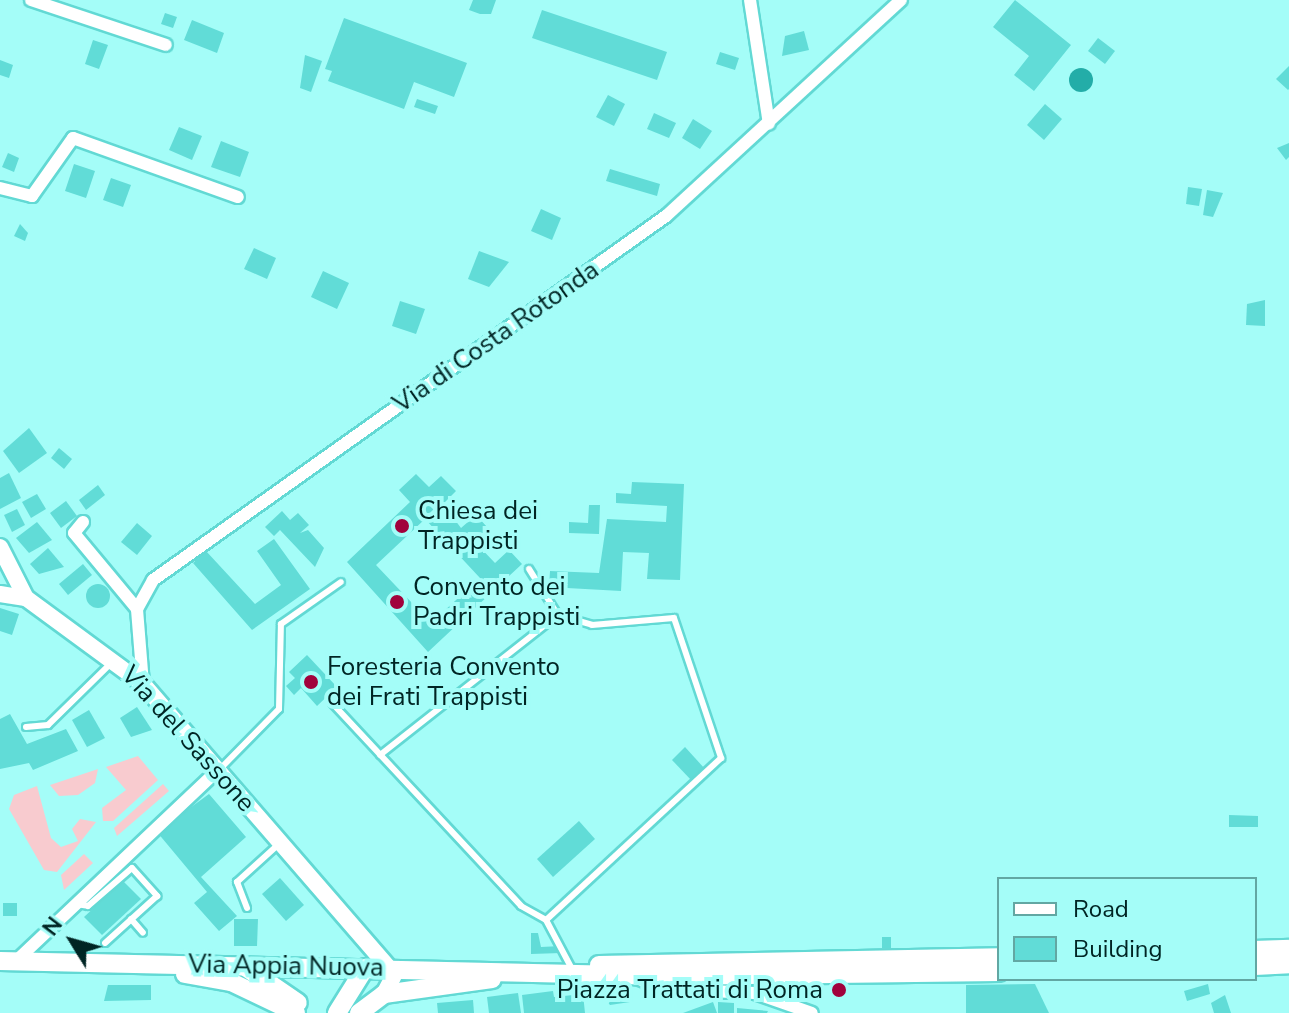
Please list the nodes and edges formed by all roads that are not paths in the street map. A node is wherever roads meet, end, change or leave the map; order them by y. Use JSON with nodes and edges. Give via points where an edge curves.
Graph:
{"nodes":[{"id":1,"x":31,"y":0,"type":"edge"},
{"id":2,"x":750,"y":0,"type":"edge"},
{"id":3,"x":901,"y":0,"type":"edge"},
{"id":4,"x":166,"y":45,"type":"dead end"},
{"id":5,"x":769,"y":124,"type":"junction"},
{"id":6,"x":0,"y":188,"type":"edge"},
{"id":7,"x":238,"y":197,"type":"dead end"},
{"id":8,"x":83,"y":522,"type":"dead end"},
{"id":9,"x":0,"y":547,"type":"edge"},
{"id":10,"x":5,"y":567,"type":"edge"},
{"id":11,"x":529,"y":569,"type":"dead end"},
{"id":12,"x":341,"y":582,"type":"dead end"},
{"id":13,"x":0,"y":594,"type":"edge"},
{"id":14,"x":26,"y":598,"type":"junction"},
{"id":15,"x":137,"y":609,"type":"junction"},
{"id":16,"x":558,"y":615,"type":"junction"},
{"id":17,"x":115,"y":659,"type":"junction"},
{"id":18,"x":143,"y":684,"type":"junction"},
{"id":19,"x":332,"y":703,"type":"dead end"},
{"id":20,"x":26,"y":727,"type":"dead end"},
{"id":21,"x":380,"y":755,"type":"junction"},
{"id":22,"x":217,"y":771,"type":"junction"},
{"id":23,"x":280,"y":843,"type":"junction"},
{"id":24,"x":76,"y":904,"type":"junction"},
{"id":25,"x":247,"y":908,"type":"dead end"},
{"id":26,"x":131,"y":919,"type":"junction"},
{"id":27,"x":546,"y":920,"type":"junction"},
{"id":28,"x":143,"y":933,"type":"dead end"},
{"id":29,"x":105,"y":943,"type":"dead end"},
{"id":30,"x":367,"y":945,"type":"junction"},
{"id":31,"x":1289,"y":949,"type":"edge"},
{"id":32,"x":1257,"y":950,"type":"edge"},
{"id":33,"x":997,"y":957,"type":"edge"},
{"id":34,"x":8,"y":961,"type":"edge"},
{"id":35,"x":1289,"y":964,"type":"edge"},
{"id":36,"x":132,"y":965,"type":"junction"},
{"id":37,"x":244,"y":966,"type":"junction"},
{"id":38,"x":1257,"y":966,"type":"edge"},
{"id":39,"x":365,"y":968,"type":"junction"},
{"id":40,"x":389,"y":968,"type":"junction"},
{"id":41,"x":543,"y":969,"type":"junction"},
{"id":42,"x":572,"y":969,"type":"junction"},
{"id":43,"x":997,"y":972,"type":"edge"},
{"id":44,"x":628,"y":974,"type":"junction"},
{"id":45,"x":384,"y":994,"type":"junction"},
{"id":46,"x":296,"y":1013,"type":"edge"},
{"id":47,"x":308,"y":1013,"type":"edge"},
{"id":48,"x":337,"y":1013,"type":"edge"},
{"id":49,"x":359,"y":1013,"type":"edge"},
{"id":50,"x":812,"y":1013,"type":"edge"}],
"edges":[{"from":1,"to":4,"type":"street"},
{"from":2,"to":5,"type":"street"},
{"from":3,"to":5,"type":"street","name":"Via di Costa Rotonda"},
{"from":5,"to":15,"type":"street","name":"Via di Costa Rotonda","via":[[659,221],[158,576]]},
{"from":6,"to":7,"type":"street","via":[[32,196],[73,138]]},
{"from":8,"to":15,"type":"street","via":[[74,533]]},
{"from":9,"to":10,"type":"main road","name":"Via del Sassone"},
{"from":10,"to":14,"type":"main road","name":"Via del Sassone"},
{"from":11,"to":16,"type":"lane"},
{"from":12,"to":22,"type":"lane","via":[[281,624],[279,709]]},
{"from":13,"to":14,"type":"main road"},
{"from":14,"to":17,"type":"main road","name":"Via del Sassone"},
{"from":15,"to":18,"type":"street"},
{"from":16,"to":21,"type":"lane"},
{"from":16,"to":27,"type":"lane","via":[[592,625],[674,618],[721,758]]},
{"from":17,"to":18,"type":"main road","name":"Via del Sassone"},
{"from":17,"to":20,"type":"lane","via":[[48,725]]},
{"from":18,"to":22,"type":"main road","name":"Via del Sassone"},
{"from":19,"to":21,"type":"lane"},
{"from":21,"to":27,"type":"lane","via":[[521,906]]},
{"from":22,"to":23,"type":"main road","name":"Via del Sassone"},
{"from":22,"to":24,"type":"street"},
{"from":23,"to":25,"type":"lane","via":[[237,882]]},
{"from":23,"to":30,"type":"main road","name":"Via del Sassone"},
{"from":24,"to":26,"type":"lane","via":[[88,906],[132,868],[157,896]]},
{"from":24,"to":34,"type":"street"},
{"from":26,"to":28,"type":"lane"},
{"from":26,"to":29,"type":"lane"},
{"from":27,"to":42,"type":"lane"},
{"from":30,"to":39,"type":"main road"},
{"from":30,"to":40,"type":"main road","name":"Via del Sassone"},
{"from":31,"to":32,"type":"main road"},
{"from":33,"to":42,"type":"main road","name":"Via Appia Nuova","via":[[622,961]]},
{"from":34,"to":36,"type":"main road","name":"Via Appia Nuova"},
{"from":35,"to":38,"type":"main road"},
{"from":36,"to":37,"type":"main road","name":"Via Appia Nuova"},
{"from":36,"to":46,"type":"main road","via":[[231,982]]},
{"from":37,"to":39,"type":"main road","name":"Via Appia Nuova"},
{"from":37,"to":47,"type":"main road"},
{"from":39,"to":40,"type":"main road","name":"Via Appia Nuova"},
{"from":39,"to":48,"type":"main road"},
{"from":40,"to":41,"type":"main road","name":"Via Appia Nuova"},
{"from":40,"to":45,"type":"main road","via":[[393,977]]},
{"from":41,"to":42,"type":"main road","name":"Via Appia Nuova"},
{"from":41,"to":45,"type":"main road"},
{"from":42,"to":44,"type":"main road","name":"Via Appia Nuova"},
{"from":43,"to":44,"type":"main road","name":"Via Appia Nuova"},
{"from":44,"to":50,"type":"street","via":[[665,989],[755,993]]},
{"from":45,"to":49,"type":"main road"}]}
